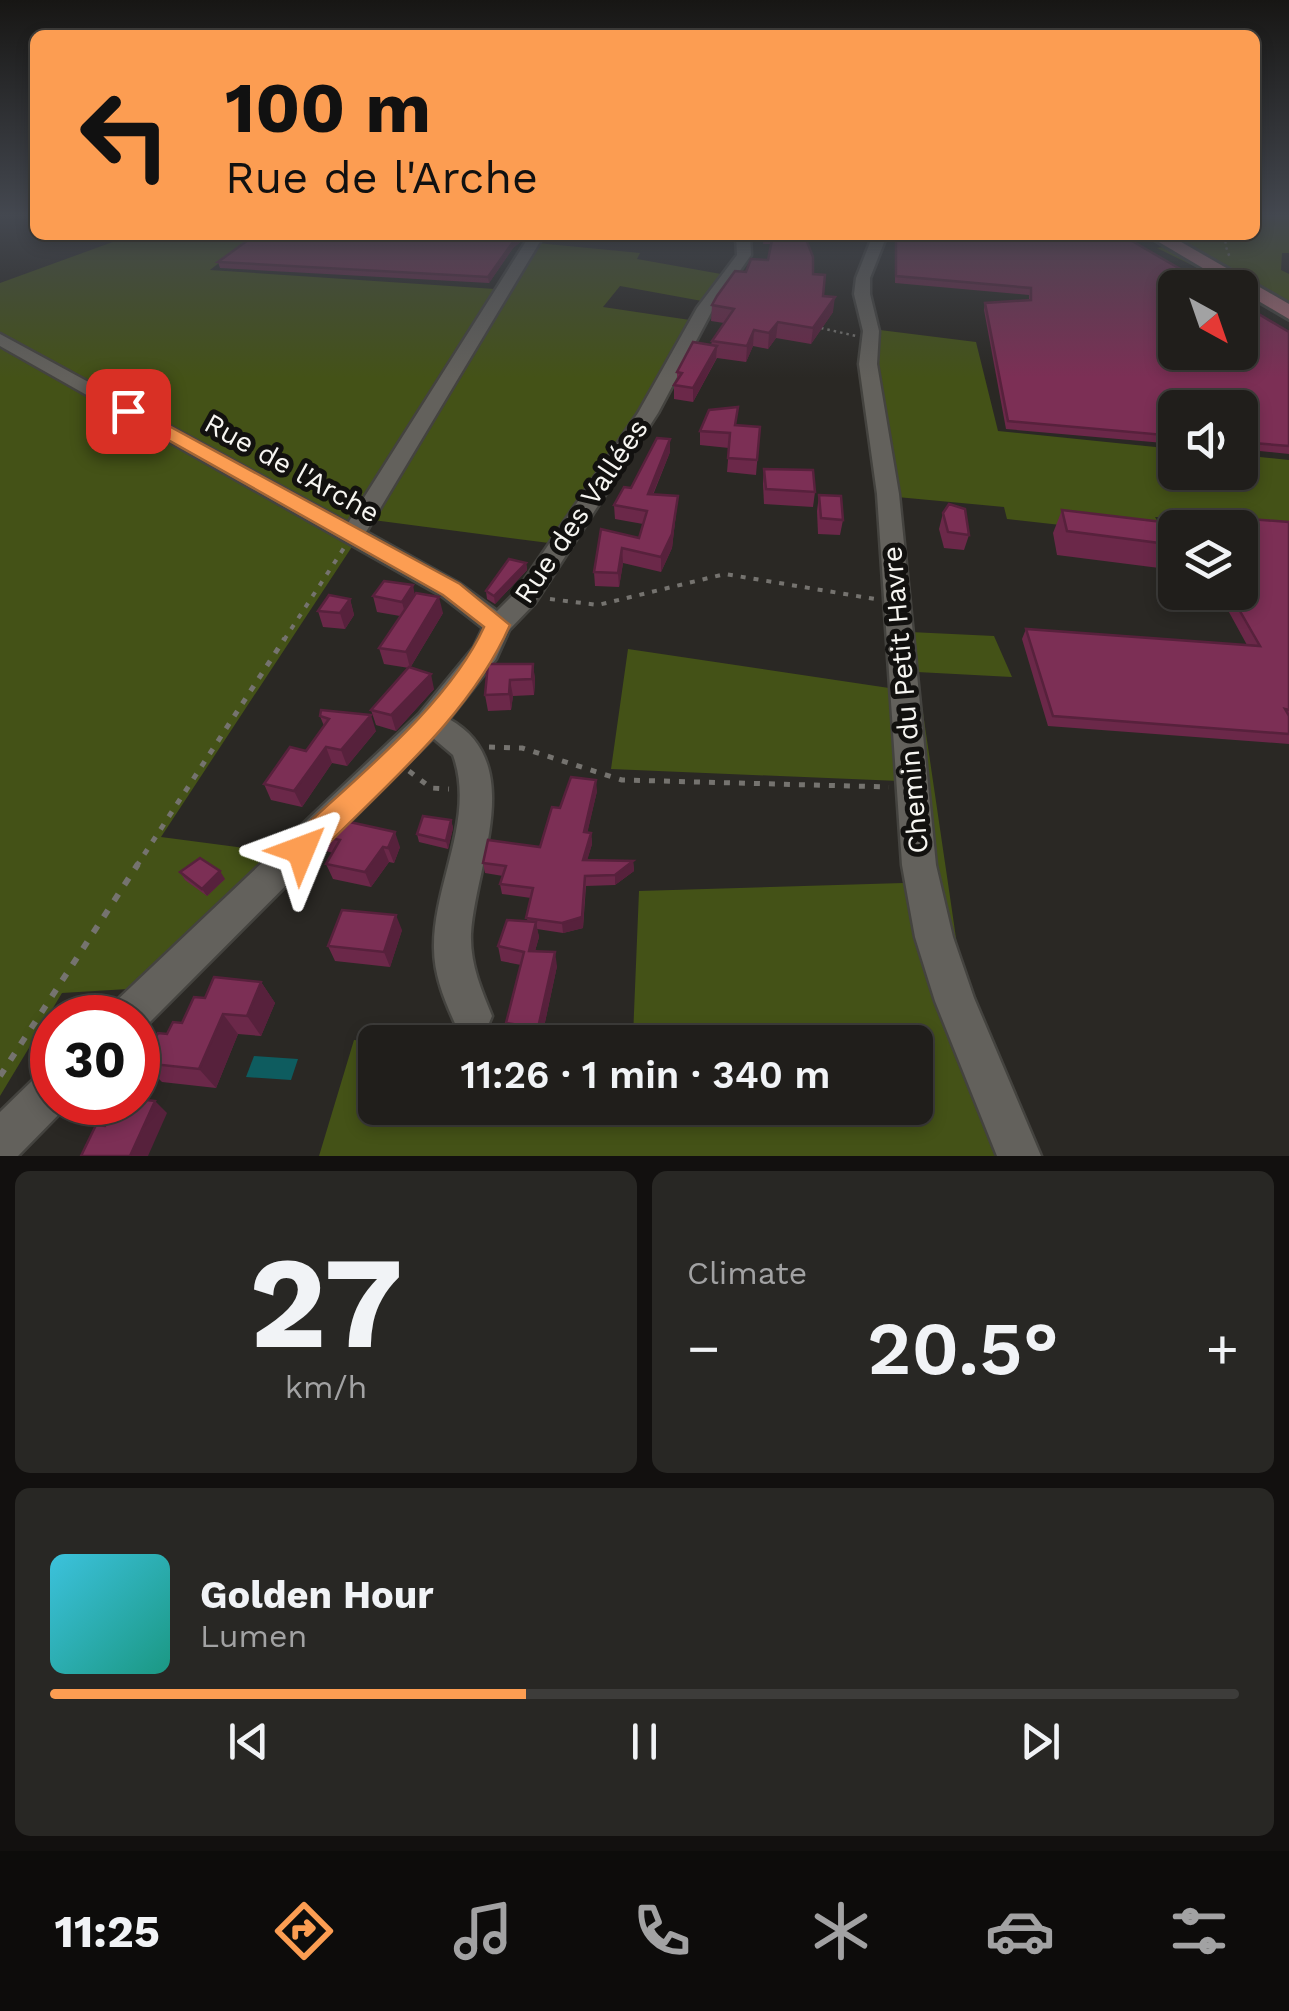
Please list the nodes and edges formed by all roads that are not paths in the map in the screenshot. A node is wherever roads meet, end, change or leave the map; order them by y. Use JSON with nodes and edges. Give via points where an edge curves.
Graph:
{"nodes":[{"id":1,"x":516,"y":270,"type":"edge"},
{"id":2,"x":733,"y":270,"type":"edge"},
{"id":3,"x":866,"y":270,"type":"edge"},
{"id":4,"x":1258,"y":294,"type":"edge"},
{"id":5,"x":1289,"y":313,"type":"edge"},
{"id":6,"x":0,"y":339,"type":"edge"},
{"id":7,"x":352,"y":536,"type":"junction"},
{"id":8,"x":498,"y":625,"type":"junction"},
{"id":9,"x":430,"y":722,"type":"junction"},
{"id":10,"x":150,"y":995,"type":"edge"},
{"id":11,"x":472,"y":1016,"type":"dead end"},
{"id":12,"x":30,"y":1113,"type":"edge"},
{"id":13,"x":0,"y":1143,"type":"edge"},
{"id":14,"x":1019,"y":1156,"type":"edge"}],
"edges":[{"from":1,"to":7,"type":"street"},
{"from":2,"to":8,"type":"street","name":"Rue des Vallées","via":[[648,413],[526,597]]},
{"from":3,"to":14,"type":"street","name":"Chemin du Petit Havre","via":[[868,364],[882,438],[919,865],[934,937]]},
{"from":4,"to":5,"type":"main road"},
{"from":6,"to":7,"type":"street","name":"Rue de l'Arche"},
{"from":7,"to":8,"type":"street","name":"Rue de l'Arche","via":[[452,590]]},
{"from":8,"to":9,"type":"street","name":"Rue des Vallées","via":[[486,652]]},
{"from":9,"to":10,"type":"street","name":"Rue des Vallées"},
{"from":9,"to":11,"type":"street","via":[[455,736],[471,768],[452,935],[454,970]]},
{"from":12,"to":13,"type":"street"}]}
